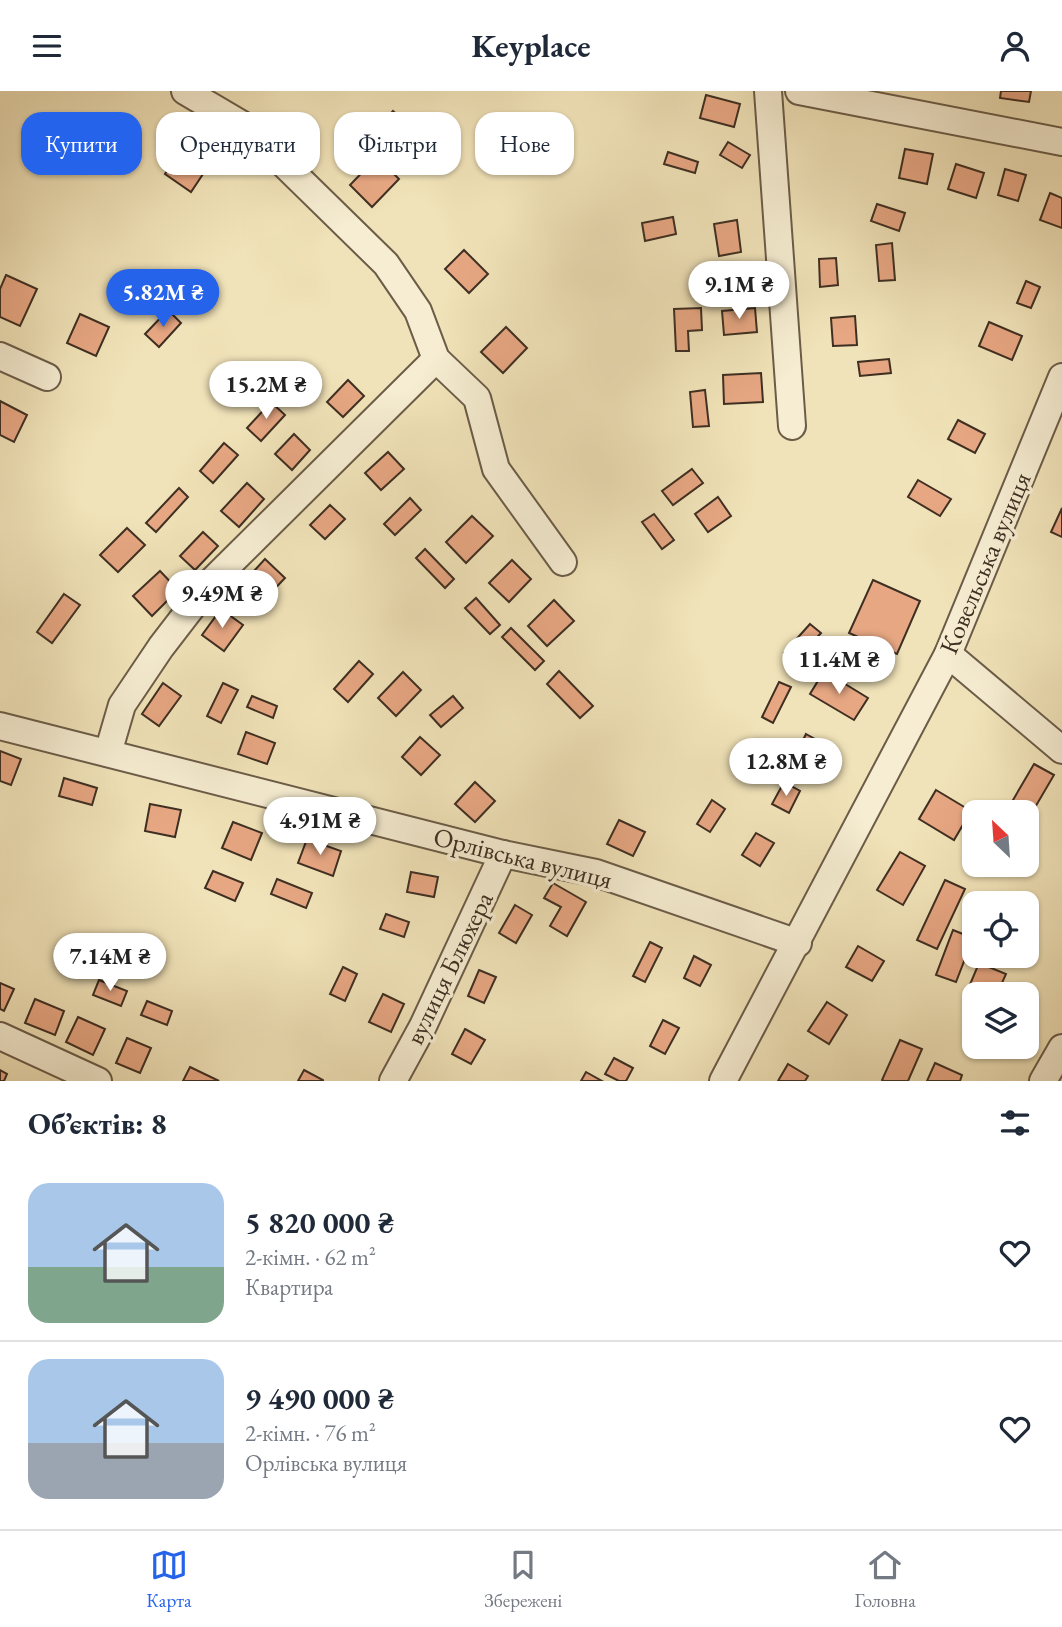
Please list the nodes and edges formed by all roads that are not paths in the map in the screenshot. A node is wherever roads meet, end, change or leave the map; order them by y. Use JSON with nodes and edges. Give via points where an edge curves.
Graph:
{"nodes":[{"id":1,"x":185,"y":91,"type":"edge"},
{"id":2,"x":768,"y":91,"type":"edge"},
{"id":3,"x":799,"y":91,"type":"edge"},
{"id":4,"x":1062,"y":142,"type":"edge"},
{"id":5,"x":0,"y":356,"type":"edge"},
{"id":6,"x":436,"y":359,"type":"junction"},
{"id":7,"x":47,"y":377,"type":"dead end"},
{"id":8,"x":1062,"y":377,"type":"edge"},
{"id":9,"x":792,"y":426,"type":"dead end"},
{"id":10,"x":563,"y":562,"type":"dead end"},
{"id":11,"x":948,"y":654,"type":"junction"},
{"id":12,"x":0,"y":726,"type":"edge"},
{"id":13,"x":1062,"y":750,"type":"edge"},
{"id":14,"x":108,"y":753,"type":"junction"},
{"id":15,"x":503,"y":854,"type":"junction"},
{"id":16,"x":798,"y":943,"type":"junction"},
{"id":17,"x":0,"y":1036,"type":"edge"},
{"id":18,"x":98,"y":1081,"type":"edge"},
{"id":19,"x":393,"y":1081,"type":"edge"},
{"id":20,"x":723,"y":1081,"type":"edge"}],
"edges":[{"from":1,"to":6,"type":"street","via":[[246,127],[386,264],[418,311]]},
{"from":2,"to":9,"type":"street"},
{"from":3,"to":4,"type":"street"},
{"from":5,"to":7,"type":"street"},
{"from":6,"to":10,"type":"street","via":[[477,398],[496,469]]},
{"from":6,"to":14,"type":"street","via":[[211,582],[122,705]]},
{"from":8,"to":11,"type":"street","name":"Ковельська вулиця"},
{"from":11,"to":13,"type":"street"},
{"from":11,"to":16,"type":"street","name":"Ковельська вулиця"},
{"from":12,"to":14,"type":"street","name":"Орлівська вулиця"},
{"from":14,"to":15,"type":"street","name":"Орлівська вулиця"},
{"from":15,"to":16,"type":"street","name":"Орлівська вулиця","via":[[596,873]]},
{"from":15,"to":19,"type":"street","name":"вулиця Блюхера"},
{"from":16,"to":20,"type":"street","name":"Ковельська вулиця"},
{"from":17,"to":18,"type":"street"}]}
